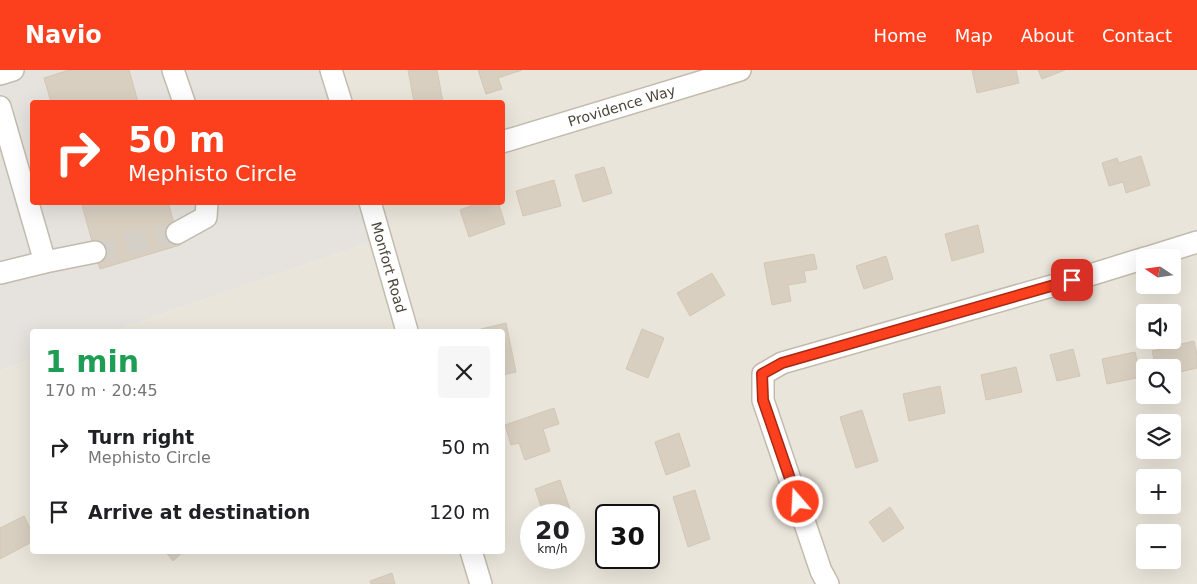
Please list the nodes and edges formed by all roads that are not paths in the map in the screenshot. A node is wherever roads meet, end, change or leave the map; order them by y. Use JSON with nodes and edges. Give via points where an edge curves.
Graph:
{"nodes":[{"id":1,"x":13,"y":70,"type":"edge"},
{"id":2,"x":173,"y":70,"type":"edge"},
{"id":3,"x":332,"y":70,"type":"edge"},
{"id":4,"x":740,"y":70,"type":"edge"},
{"id":5,"x":0,"y":74,"type":"edge"},
{"id":6,"x":183,"y":100,"type":"edge"},
{"id":7,"x":340,"y":100,"type":"edge"},
{"id":8,"x":0,"y":107,"type":"edge"},
{"id":9,"x":505,"y":141,"type":"edge"},
{"id":10,"x":207,"y":205,"type":"edge"},
{"id":11,"x":371,"y":205,"type":"edge"},
{"id":12,"x":177,"y":233,"type":"tunnel mouth"},
{"id":13,"x":1197,"y":242,"type":"edge"},
{"id":14,"x":1174,"y":249,"type":"edge"},
{"id":15,"x":95,"y":252,"type":"tunnel mouth"},
{"id":16,"x":1136,"y":261,"type":"edge"},
{"id":17,"x":45,"y":262,"type":"junction"},
{"id":18,"x":0,"y":273,"type":"edge"},
{"id":19,"x":406,"y":329,"type":"edge"},
{"id":20,"x":472,"y":554,"type":"edge"},
{"id":21,"x":481,"y":584,"type":"edge"},
{"id":22,"x":828,"y":584,"type":"edge"}],
"edges":[{"from":1,"to":5,"type":"street"},
{"from":2,"to":6,"type":"street"},
{"from":3,"to":7,"type":"street"},
{"from":4,"to":9,"type":"street","name":"Providence Way"},
{"from":8,"to":17,"type":"street"},
{"from":10,"to":12,"type":"street","via":[[206,216]]},
{"from":11,"to":19,"type":"street","name":"Monfort Road"},
{"from":13,"to":14,"type":"street"},
{"from":15,"to":17,"type":"street"},
{"from":16,"to":22,"type":"street","via":[[782,363],[762,374],[763,400]]},
{"from":17,"to":18,"type":"street"},
{"from":20,"to":21,"type":"street"}]}
